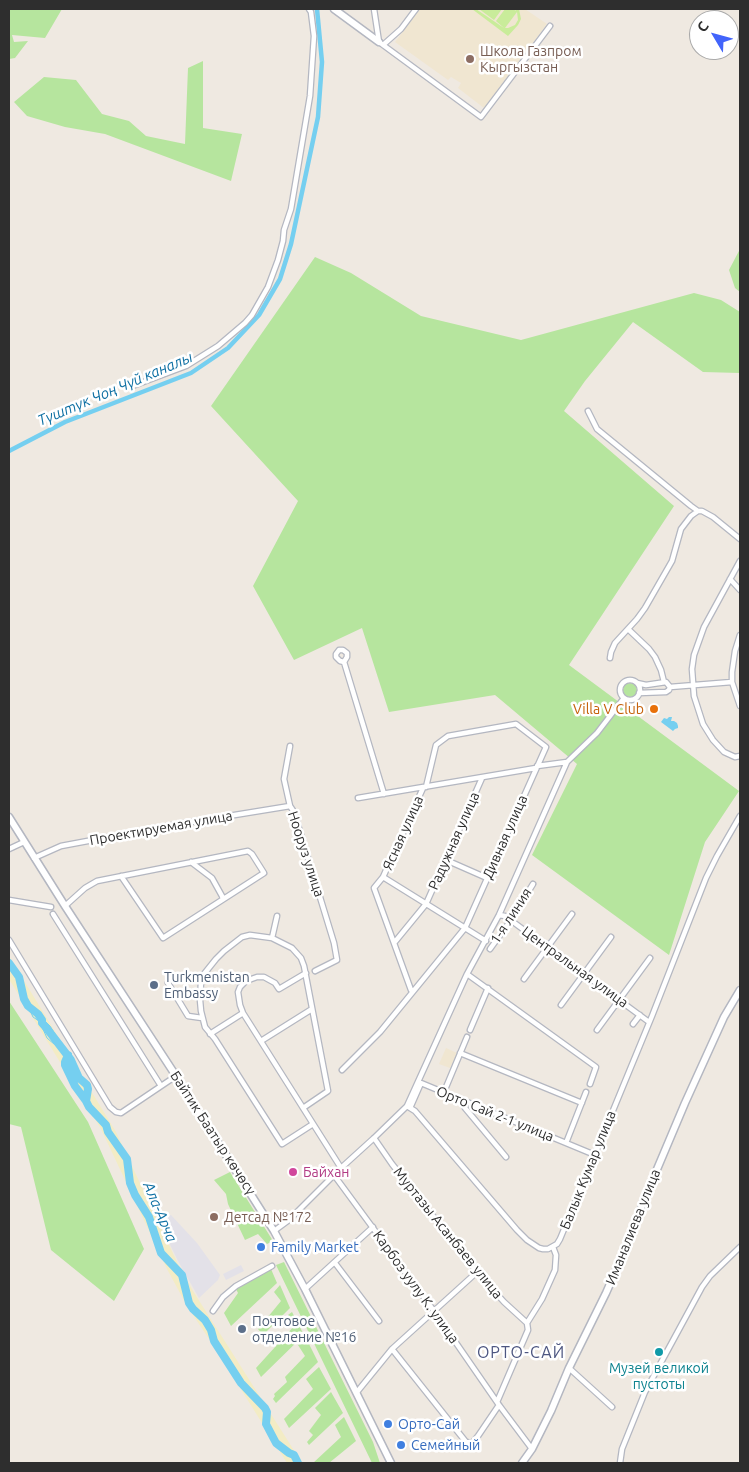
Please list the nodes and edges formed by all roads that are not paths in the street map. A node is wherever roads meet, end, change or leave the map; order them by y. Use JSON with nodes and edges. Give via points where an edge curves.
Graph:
{"nodes":[{"id":1,"x":309,"y":9,"type":"edge"},
{"id":2,"x":334,"y":9,"type":"edge"},
{"id":3,"x":374,"y":9,"type":"edge"},
{"id":4,"x":416,"y":9,"type":"edge"},
{"id":5,"x":550,"y":26,"type":"dead end"},
{"id":6,"x":381,"y":44,"type":"junction"},
{"id":7,"x":130,"y":387,"type":"dead end"},
{"id":8,"x":588,"y":411,"type":"dead end"},
{"id":9,"x":698,"y":511,"type":"junction"},
{"id":10,"x":740,"y":539,"type":"edge"},
{"id":11,"x":740,"y":561,"type":"edge"},
{"id":12,"x":730,"y":579,"type":"junction"},
{"id":13,"x":740,"y":590,"type":"edge"},
{"id":14,"x":628,"y":629,"type":"junction"},
{"id":15,"x":740,"y":636,"type":"edge"},
{"id":16,"x":610,"y":658,"type":"dead end"},
{"id":17,"x":344,"y":662,"type":"dead end"},
{"id":18,"x":664,"y":682,"type":"junction"},
{"id":19,"x":732,"y":682,"type":"junction"},
{"id":20,"x":637,"y":683,"type":"junction"},
{"id":21,"x":693,"y":685,"type":"junction"},
{"id":22,"x":670,"y":687,"type":"junction"},
{"id":23,"x":639,"y":693,"type":"junction"},
{"id":24,"x":624,"y":698,"type":"junction"},
{"id":25,"x":740,"y":706,"type":"edge"},
{"id":26,"x":290,"y":746,"type":"dead end"},
{"id":27,"x":546,"y":747,"type":"joint"},
{"id":28,"x":740,"y":756,"type":"edge"},
{"id":29,"x":567,"y":762,"type":"junction"},
{"id":30,"x":537,"y":767,"type":"junction"},
{"id":31,"x":482,"y":778,"type":"junction"},
{"id":32,"x":425,"y":788,"type":"junction"},
{"id":33,"x":384,"y":794,"type":"junction"},
{"id":34,"x":358,"y":798,"type":"dead end"},
{"id":35,"x":290,"y":806,"type":"junction"},
{"id":36,"x":740,"y":816,"type":"edge"},
{"id":37,"x":9,"y":817,"type":"edge"},
{"id":38,"x":24,"y":842,"type":"junction"},
{"id":39,"x":9,"y":849,"type":"edge"},
{"id":40,"x":34,"y":858,"type":"junction"},
{"id":41,"x":446,"y":860,"type":"junction"},
{"id":42,"x":191,"y":862,"type":"junction"},
{"id":43,"x":121,"y":876,"type":"junction"},
{"id":44,"x":383,"y":877,"type":"junction"},
{"id":45,"x":487,"y":878,"type":"junction"},
{"id":46,"x":533,"y":884,"type":"dead end"},
{"id":47,"x":222,"y":899,"type":"junction"},
{"id":48,"x":9,"y":900,"type":"edge"},
{"id":49,"x":426,"y":904,"type":"junction"},
{"id":50,"x":65,"y":906,"type":"junction"},
{"id":51,"x":51,"y":907,"type":"dead end"},
{"id":52,"x":53,"y":914,"type":"dead end"},
{"id":53,"x":572,"y":914,"type":"dead end"},
{"id":54,"x":499,"y":915,"type":"junction"},
{"id":55,"x":277,"y":916,"type":"dead end"},
{"id":56,"x":511,"y":920,"type":"junction"},
{"id":57,"x":465,"y":928,"type":"junction"},
{"id":58,"x":610,"y":936,"type":"dead end"},
{"id":59,"x":272,"y":938,"type":"junction"},
{"id":60,"x":9,"y":940,"type":"edge"},
{"id":61,"x":486,"y":941,"type":"junction"},
{"id":62,"x":394,"y":944,"type":"junction"},
{"id":63,"x":547,"y":947,"type":"junction"},
{"id":64,"x":490,"y":949,"type":"dead end"},
{"id":65,"x":650,"y":958,"type":"dead end"},
{"id":66,"x":315,"y":971,"type":"dead end"},
{"id":67,"x":306,"y":973,"type":"junction"},
{"id":68,"x":468,"y":974,"type":"junction"},
{"id":69,"x":584,"y":974,"type":"junction"},
{"id":70,"x":524,"y":978,"type":"dead end"},
{"id":71,"x":168,"y":983,"type":"dead end"},
{"id":72,"x":488,"y":988,"type":"junction"},
{"id":73,"x":740,"y":990,"type":"edge"},
{"id":74,"x":413,"y":991,"type":"junction"},
{"id":75,"x":620,"y":1000,"type":"junction"},
{"id":76,"x":561,"y":1004,"type":"dead end"},
{"id":77,"x":312,"y":1009,"type":"junction"},
{"id":78,"x":243,"y":1014,"type":"junction"},
{"id":79,"x":640,"y":1015,"type":"junction"},
{"id":80,"x":202,"y":1018,"type":"junction"},
{"id":81,"x":649,"y":1022,"type":"junction"},
{"id":82,"x":633,"y":1024,"type":"dead end"},
{"id":83,"x":470,"y":1030,"type":"dead end"},
{"id":84,"x":597,"y":1030,"type":"dead end"},
{"id":85,"x":210,"y":1034,"type":"junction"},
{"id":86,"x":467,"y":1037,"type":"dead end"},
{"id":87,"x":261,"y":1041,"type":"junction"},
{"id":88,"x":460,"y":1053,"type":"junction"},
{"id":89,"x":342,"y":1070,"type":"dead end"},
{"id":90,"x":176,"y":1076,"type":"junction"},
{"id":91,"x":590,"y":1084,"type":"dead end"},
{"id":92,"x":161,"y":1086,"type":"junction"},
{"id":93,"x":444,"y":1092,"type":"junction"},
{"id":94,"x":586,"y":1092,"type":"dead end"},
{"id":95,"x":460,"y":1099,"type":"junction"},
{"id":96,"x":582,"y":1103,"type":"junction"},
{"id":97,"x":408,"y":1107,"type":"junction"},
{"id":98,"x":303,"y":1108,"type":"junction"},
{"id":99,"x":312,"y":1124,"type":"junction"},
{"id":100,"x":374,"y":1138,"type":"junction"},
{"id":101,"x":566,"y":1143,"type":"junction"},
{"id":102,"x":595,"y":1155,"type":"junction"},
{"id":103,"x":506,"y":1157,"type":"dead end"},
{"id":104,"x":340,"y":1168,"type":"junction"},
{"id":105,"x":334,"y":1175,"type":"junction"},
{"id":106,"x":373,"y":1227,"type":"junction"},
{"id":107,"x":274,"y":1230,"type":"junction"},
{"id":108,"x":553,"y":1246,"type":"junction"},
{"id":109,"x":740,"y":1247,"type":"edge"},
{"id":110,"x":335,"y":1263,"type":"junction"},
{"id":111,"x":272,"y":1266,"type":"dead end"},
{"id":112,"x":478,"y":1272,"type":"junction"},
{"id":113,"x":305,"y":1289,"type":"junction"},
{"id":114,"x":213,"y":1311,"type":"dead end"},
{"id":115,"x":434,"y":1311,"type":"junction"},
{"id":116,"x":379,"y":1321,"type":"dead end"},
{"id":117,"x":527,"y":1323,"type":"junction"},
{"id":118,"x":392,"y":1349,"type":"junction"},
{"id":119,"x":569,"y":1368,"type":"junction"},
{"id":120,"x":357,"y":1392,"type":"junction"},
{"id":121,"x":498,"y":1404,"type":"junction"},
{"id":122,"x":612,"y":1407,"type":"dead end"},
{"id":123,"x":532,"y":1449,"type":"junction"},
{"id":124,"x":391,"y":1463,"type":"edge"},
{"id":125,"x":522,"y":1463,"type":"edge"},
{"id":126,"x":620,"y":1463,"type":"edge"}],
"edges":[{"from":1,"to":7,"type":"street","via":[[314,36],[310,96],[291,209],[268,287],[252,315],[218,346],[186,366]]},
{"from":2,"to":6,"type":"main road"},
{"from":3,"to":6,"type":"street"},
{"from":4,"to":6,"type":"street","via":[[401,29]]},
{"from":5,"to":6,"type":"street","via":[[482,117]]},
{"from":8,"to":9,"type":"street","via":[[597,429]]},
{"from":9,"to":10,"type":"street","via":[[713,516]]},
{"from":9,"to":14,"type":"street","via":[[681,529],[672,561]]},
{"from":11,"to":12,"type":"street"},
{"from":12,"to":13,"type":"street"},
{"from":12,"to":21,"type":"street","via":[[698,640],[692,669]]},
{"from":14,"to":16,"type":"street","via":[[615,643]]},
{"from":14,"to":18,"type":"street","via":[[655,657]]},
{"from":15,"to":19,"type":"street","via":[[732,662]]},
{"from":17,"to":33,"type":"street"},
{"from":18,"to":20,"type":"street"},
{"from":18,"to":22,"type":"street"},
{"from":19,"to":21,"type":"street"},
{"from":19,"to":25,"type":"street"},
{"from":20,"to":23,"type":"street"},
{"from":20,"to":24,"type":"street","via":[[631,680],[621,686]]},
{"from":21,"to":22,"type":"street"},
{"from":21,"to":28,"type":"street","via":[[699,714],[713,740],[724,752]]},
{"from":22,"to":23,"type":"street","via":[[666,692]]},
{"from":23,"to":24,"type":"street","via":[[634,699]]},
{"from":24,"to":29,"type":"street","via":[[597,733]]},
{"from":26,"to":35,"type":"street","name":"Нооруз улица","via":[[284,779]]},
{"from":27,"to":30,"type":"street","name":"Дивная улица"},
{"from":27,"to":32,"type":"street","name":"Ясная улица","via":[[516,724],[448,736],[436,745]]},
{"from":29,"to":30,"type":"street"},
{"from":29,"to":54,"type":"street"},
{"from":30,"to":31,"type":"street"},
{"from":30,"to":45,"type":"street","name":"Дивная улица"},
{"from":31,"to":32,"type":"street"},
{"from":31,"to":41,"type":"street","name":"Радужная улица"},
{"from":32,"to":33,"type":"street"},
{"from":32,"to":44,"type":"street","name":"Ясная улица"},
{"from":33,"to":34,"type":"street"},
{"from":35,"to":40,"type":"street","name":"Проектируемая улица","via":[[61,846]]},
{"from":35,"to":66,"type":"street","name":"Нооруз улица","via":[[337,960]]},
{"from":36,"to":81,"type":"street","name":"Балык Кумар улица","via":[[706,878]]},
{"from":37,"to":38,"type":"main road","name":"Байтик Баатыр көчөсү"},
{"from":38,"to":39,"type":"street"},
{"from":38,"to":40,"type":"main road","name":"Байтик Баатыр көчөсү"},
{"from":40,"to":50,"type":"main road","name":"Байтик Баатыр көчөсү"},
{"from":41,"to":45,"type":"street"},
{"from":41,"to":49,"type":"street","name":"Радужная улица"},
{"from":42,"to":43,"type":"street"},
{"from":42,"to":47,"type":"street","via":[[212,878]]},
{"from":42,"to":47,"type":"street","via":[[248,852],[252,854],[264,873]]},
{"from":43,"to":47,"type":"street","via":[[163,938]]},
{"from":43,"to":50,"type":"street","via":[[97,880]]},
{"from":44,"to":49,"type":"street"},
{"from":44,"to":62,"type":"street","name":"Ясная улица","via":[[374,888]]},
{"from":45,"to":57,"type":"street","name":"Дивная улица"},
{"from":46,"to":56,"type":"street","name":"1-я линия"},
{"from":48,"to":51,"type":"street"},
{"from":49,"to":57,"type":"street"},
{"from":49,"to":62,"type":"street","name":"Радужная улица"},
{"from":50,"to":90,"type":"main road","name":"Байтик Баатыр көчөсү"},
{"from":52,"to":92,"type":"street"},
{"from":53,"to":63,"type":"street"},
{"from":54,"to":56,"type":"street","name":"Центральная улица"},
{"from":54,"to":61,"type":"street"},
{"from":55,"to":59,"type":"street"},
{"from":56,"to":63,"type":"street","name":"Центральная улица"},
{"from":56,"to":64,"type":"street","name":"1-я линия"},
{"from":57,"to":61,"type":"street"},
{"from":57,"to":74,"type":"street","name":"Дивная улица"},
{"from":58,"to":69,"type":"street"},
{"from":59,"to":67,"type":"street","via":[[292,948]]},
{"from":59,"to":80,"type":"street","via":[[242,937],[216,959],[201,982]]},
{"from":60,"to":92,"type":"street","via":[[110,1107],[121,1112]]},
{"from":61,"to":68,"type":"street"},
{"from":62,"to":74,"type":"street"},
{"from":63,"to":69,"type":"street","name":"Центральная улица"},
{"from":63,"to":70,"type":"street"},
{"from":65,"to":75,"type":"street"},
{"from":67,"to":77,"type":"street"},
{"from":67,"to":78,"type":"street","via":[[279,989],[264,977],[246,981],[238,992]]},
{"from":68,"to":72,"type":"street"},
{"from":68,"to":97,"type":"street"},
{"from":69,"to":75,"type":"street","name":"Центральная улица"},
{"from":69,"to":76,"type":"street"},
{"from":71,"to":80,"type":"street","via":[[188,1016]]},
{"from":72,"to":83,"type":"street"},
{"from":72,"to":91,"type":"street","via":[[596,1067]]},
{"from":73,"to":119,"type":"main road","name":"Иманалиева улица","via":[[724,1017],[646,1193],[625,1250]]},
{"from":74,"to":89,"type":"street","name":"Дивная улица","via":[[380,1032]]},
{"from":75,"to":79,"type":"street","name":"Центральная улица"},
{"from":75,"to":84,"type":"street"},
{"from":77,"to":87,"type":"street"},
{"from":77,"to":98,"type":"street","via":[[328,1091]]},
{"from":78,"to":85,"type":"street"},
{"from":78,"to":87,"type":"street"},
{"from":79,"to":81,"type":"street","name":"Центральная улица"},
{"from":79,"to":82,"type":"street"},
{"from":80,"to":85,"type":"street"},
{"from":81,"to":102,"type":"street","name":"Балык Кумар улица"},
{"from":85,"to":99,"type":"street","via":[[282,1144]]},
{"from":86,"to":88,"type":"street"},
{"from":87,"to":98,"type":"street"},
{"from":88,"to":93,"type":"street"},
{"from":88,"to":96,"type":"street"},
{"from":90,"to":92,"type":"street"},
{"from":90,"to":107,"type":"main road","name":"Байтик Баатыр көчөсү"},
{"from":93,"to":95,"type":"street","name":"Орто Сай 2-1 улица"},
{"from":93,"to":97,"type":"street","name":"Орто Сай 2-1 улица","via":[[421,1084]]},
{"from":94,"to":96,"type":"street"},
{"from":95,"to":101,"type":"street","name":"Орто Сай 2-1 улица"},
{"from":95,"to":103,"type":"street"},
{"from":96,"to":101,"type":"street"},
{"from":97,"to":100,"type":"street"},
{"from":97,"to":108,"type":"street","name":"Балык Кумар улица","via":[[416,1111],[527,1240],[543,1249]]},
{"from":98,"to":99,"type":"street"},
{"from":99,"to":104,"type":"street"},
{"from":100,"to":104,"type":"street"},
{"from":100,"to":112,"type":"street","name":"Муртазы Асанбаев улица"},
{"from":101,"to":102,"type":"street","name":"Орто Сай 2-1 улица"},
{"from":102,"to":108,"type":"street","name":"Балык Кумар улица","via":[[560,1239]]},
{"from":104,"to":105,"type":"street"},
{"from":105,"to":106,"type":"street","name":"Карбоз уулу К. улица"},
{"from":105,"to":107,"type":"street","via":[[289,1220]]},
{"from":106,"to":110,"type":"street"},
{"from":106,"to":115,"type":"street","name":"Карбоз уулу К. улица"},
{"from":107,"to":113,"type":"main road","name":"Байтик Баатыр көчөсү"},
{"from":108,"to":117,"type":"street","via":[[555,1270]]},
{"from":109,"to":126,"type":"street","via":[[702,1287],[645,1392],[622,1449]]},
{"from":110,"to":113,"type":"street"},
{"from":110,"to":116,"type":"street"},
{"from":111,"to":114,"type":"street","via":[[236,1286]]},
{"from":112,"to":115,"type":"street"},
{"from":112,"to":117,"type":"street","name":"Муртазы Асанбаев улица"},
{"from":113,"to":120,"type":"main road","name":"Байтик Баатыр көчөсү"},
{"from":115,"to":118,"type":"street"},
{"from":115,"to":121,"type":"street","name":"Карбоз уулу К. улица"},
{"from":117,"to":121,"type":"street","via":[[528,1330]]},
{"from":118,"to":120,"type":"street"},
{"from":118,"to":121,"type":"street","via":[[466,1442],[472,1443],[478,1436]]},
{"from":119,"to":122,"type":"street"},
{"from":119,"to":123,"type":"main road","name":"Иманалиева улица"},
{"from":120,"to":124,"type":"main road","name":"Байтик Баатыр көчөсү"},
{"from":121,"to":123,"type":"street","name":"Карбоз уулу К. улица"},
{"from":123,"to":125,"type":"main road","name":"Иманалиева улица"}]}
